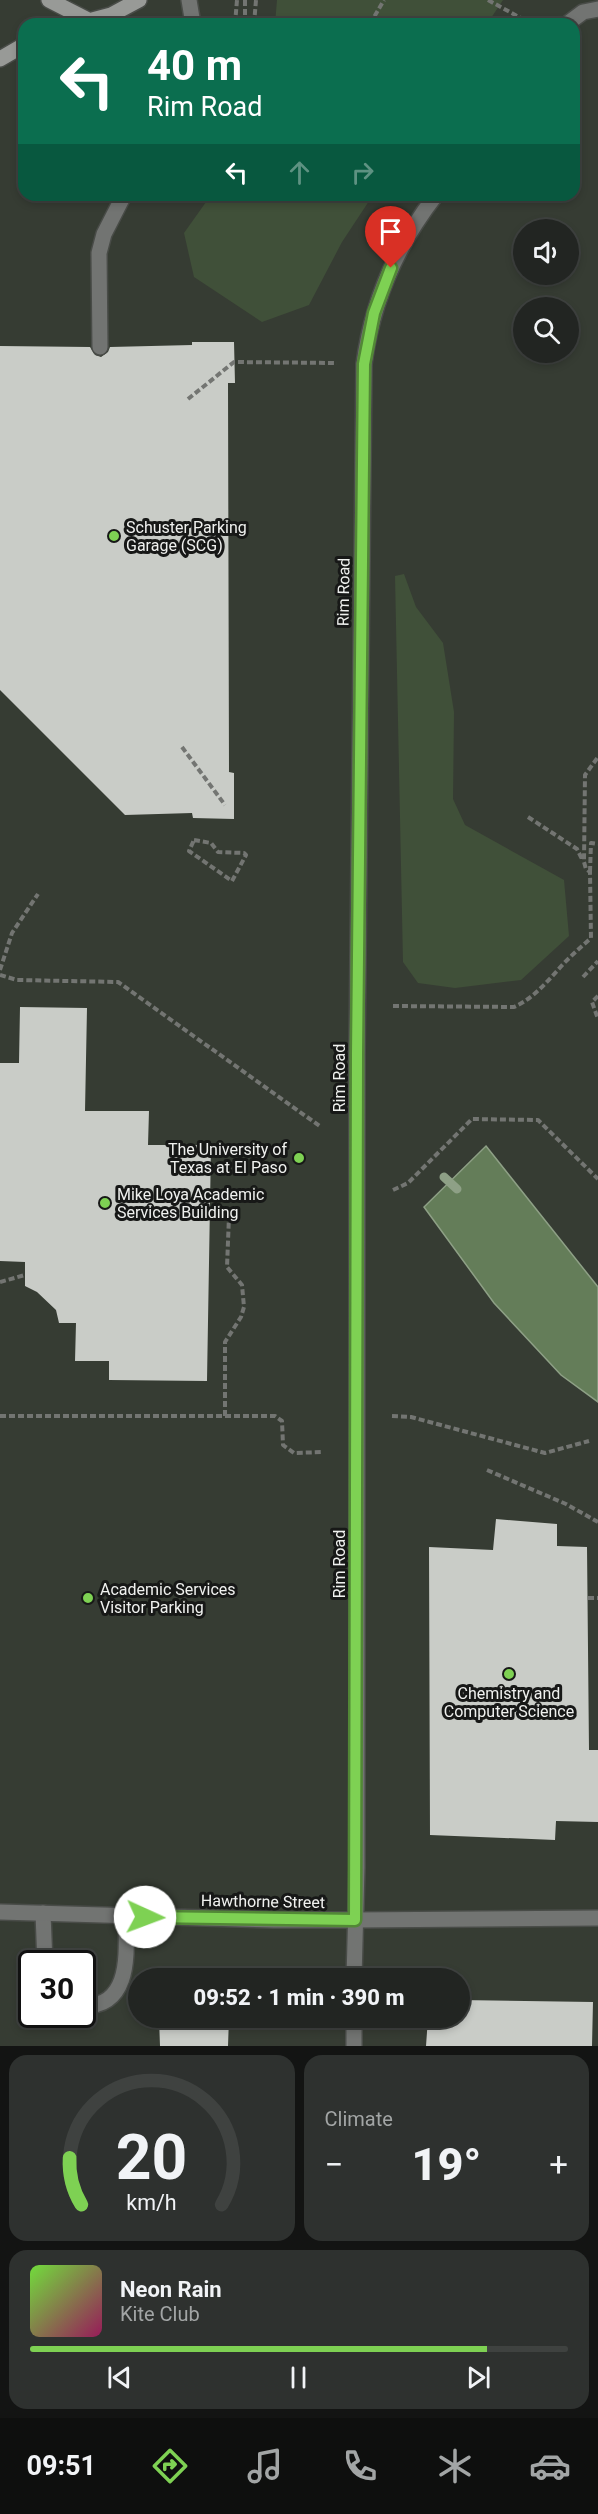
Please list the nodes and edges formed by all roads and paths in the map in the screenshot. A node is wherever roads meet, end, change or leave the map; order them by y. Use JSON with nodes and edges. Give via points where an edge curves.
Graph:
{"nodes":[{"id":1,"x":48,"y":0,"type":"edge"},
{"id":2,"x":139,"y":0,"type":"edge"},
{"id":3,"x":189,"y":0,"type":"edge"},
{"id":4,"x":237,"y":0,"type":"edge"},
{"id":5,"x":245,"y":0,"type":"edge"},
{"id":6,"x":256,"y":0,"type":"edge"},
{"id":7,"x":384,"y":0,"type":"edge"},
{"id":8,"x":488,"y":0,"type":"edge"},
{"id":9,"x":598,"y":9,"type":"edge"},
{"id":10,"x":79,"y":18,"type":"edge"},
{"id":11,"x":100,"y":18,"type":"edge"},
{"id":12,"x":192,"y":18,"type":"edge"},
{"id":13,"x":236,"y":18,"type":"edge"},
{"id":14,"x":245,"y":18,"type":"edge"},
{"id":15,"x":254,"y":18,"type":"edge"},
{"id":16,"x":374,"y":18,"type":"edge"},
{"id":17,"x":521,"y":18,"type":"edge"},
{"id":18,"x":575,"y":18,"type":"edge"},
{"id":19,"x":18,"y":48,"type":"edge"},
{"id":20,"x":0,"y":59,"type":"edge"},
{"id":21,"x":121,"y":201,"type":"edge"},
{"id":22,"x":432,"y":201,"type":"edge"},
{"id":23,"x":100,"y":347,"type":"dead end"},
{"id":24,"x":337,"y":363,"type":"dead end"},
{"id":25,"x":188,"y":399,"type":"dead end"},
{"id":26,"x":182,"y":747,"type":"dead end"},
{"id":27,"x":598,"y":757,"type":"edge"},
{"id":28,"x":225,"y":806,"type":"dead end"},
{"id":29,"x":528,"y":817,"type":"dead end"},
{"id":30,"x":212,"y":843,"type":"joint"},
{"id":31,"x":598,"y":844,"type":"edge"},
{"id":32,"x":584,"y":862,"type":"junction"},
{"id":33,"x":590,"y":872,"type":"junction"},
{"id":34,"x":38,"y":894,"type":"dead end"},
{"id":35,"x":598,"y":961,"type":"edge"},
{"id":36,"x":0,"y":970,"type":"edge"},
{"id":37,"x":0,"y":975,"type":"edge"},
{"id":38,"x":583,"y":977,"type":"dead end"},
{"id":39,"x":598,"y":996,"type":"edge"},
{"id":40,"x":393,"y":1006,"type":"dead end"},
{"id":41,"x":598,"y":1019,"type":"edge"},
{"id":42,"x":321,"y":1127,"type":"dead end"},
{"id":43,"x":598,"y":1179,"type":"edge"},
{"id":44,"x":393,"y":1190,"type":"dead end"},
{"id":45,"x":228,"y":1216,"type":"dead end"},
{"id":46,"x":25,"y":1275,"type":"dead end"},
{"id":47,"x":0,"y":1282,"type":"edge"},
{"id":48,"x":0,"y":1416,"type":"edge"},
{"id":49,"x":225,"y":1416,"type":"junction"},
{"id":50,"x":392,"y":1416,"type":"dead end"},
{"id":51,"x":589,"y":1441,"type":"dead end"},
{"id":52,"x":323,"y":1452,"type":"dead end"},
{"id":53,"x":487,"y":1470,"type":"dead end"},
{"id":54,"x":598,"y":1522,"type":"edge"},
{"id":55,"x":588,"y":1598,"type":"dead end"},
{"id":56,"x":598,"y":1598,"type":"edge"},
{"id":57,"x":0,"y":1912,"type":"edge"},
{"id":58,"x":44,"y":1913,"type":"junction"},
{"id":59,"x":126,"y":1916,"type":"junction"},
{"id":60,"x":598,"y":1918,"type":"edge"},
{"id":61,"x":355,"y":1920,"type":"junction"},
{"id":62,"x":45,"y":1950,"type":"edge"},
{"id":63,"x":354,"y":1968,"type":"edge"},
{"id":64,"x":96,"y":2004,"type":"edge"},
{"id":65,"x":354,"y":2028,"type":"edge"},
{"id":66,"x":354,"y":2046,"type":"edge"}],
"edges":[{"from":1,"to":10,"type":"main road"},
{"from":2,"to":11,"type":"main road"},
{"from":3,"to":12,"type":"street"},
{"from":4,"to":13,"type":"path"},
{"from":5,"to":14,"type":"path"},
{"from":6,"to":15,"type":"path"},
{"from":7,"to":16,"type":"path"},
{"from":8,"to":17,"type":"path"},
{"from":9,"to":18,"type":"street"},
{"from":19,"to":20,"type":"main road"},
{"from":21,"to":23,"type":"street","via":[[99,253]]},
{"from":22,"to":61,"type":"street","name":"Rim Road","via":[[383,285],[364,364],[357,1055]]},
{"from":24,"to":25,"type":"path","via":[[234,362]]},
{"from":26,"to":28,"type":"path"},
{"from":27,"to":32,"type":"path","via":[[585,775]]},
{"from":29,"to":32,"type":"path","via":[[577,849]]},
{"from":30,"to":30,"type":"path","via":[[194,840],[189,851],[232,881],[246,855],[218,852]]},
{"from":31,"to":33,"type":"path","via":[[591,843]]},
{"from":32,"to":33,"type":"path"},
{"from":33,"to":40,"type":"path","via":[[591,938],[524,1002],[514,1007]]},
{"from":34,"to":36,"type":"path","via":[[12,933]]},
{"from":35,"to":38,"type":"path"},
{"from":37,"to":42,"type":"path","via":[[17,980],[118,982]]},
{"from":39,"to":41,"type":"path","via":[[592,1002]]},
{"from":43,"to":44,"type":"path","via":[[538,1120],[472,1119],[408,1183]]},
{"from":45,"to":49,"type":"path","via":[[227,1267],[242,1285],[244,1306],[225,1342]]},
{"from":46,"to":47,"type":"path"},
{"from":48,"to":49,"type":"path"},
{"from":49,"to":52,"type":"path","via":[[275,1416],[282,1421],[283,1445],[294,1453]]},
{"from":50,"to":51,"type":"path","via":[[545,1453]]},
{"from":53,"to":54,"type":"path"},
{"from":55,"to":56,"type":"path"},
{"from":57,"to":58,"type":"street","name":"Hawthorne Street"},
{"from":58,"to":59,"type":"street","name":"Hawthorne Street"},
{"from":58,"to":62,"type":"street"},
{"from":59,"to":61,"type":"street","name":"Hawthorne Street"},
{"from":59,"to":64,"type":"street","via":[[127,1962],[120,1985]]},
{"from":60,"to":61,"type":"street","name":"Hawthorne Street"},
{"from":61,"to":63,"type":"street","name":"Rim Road"},
{"from":65,"to":66,"type":"street"}]}
